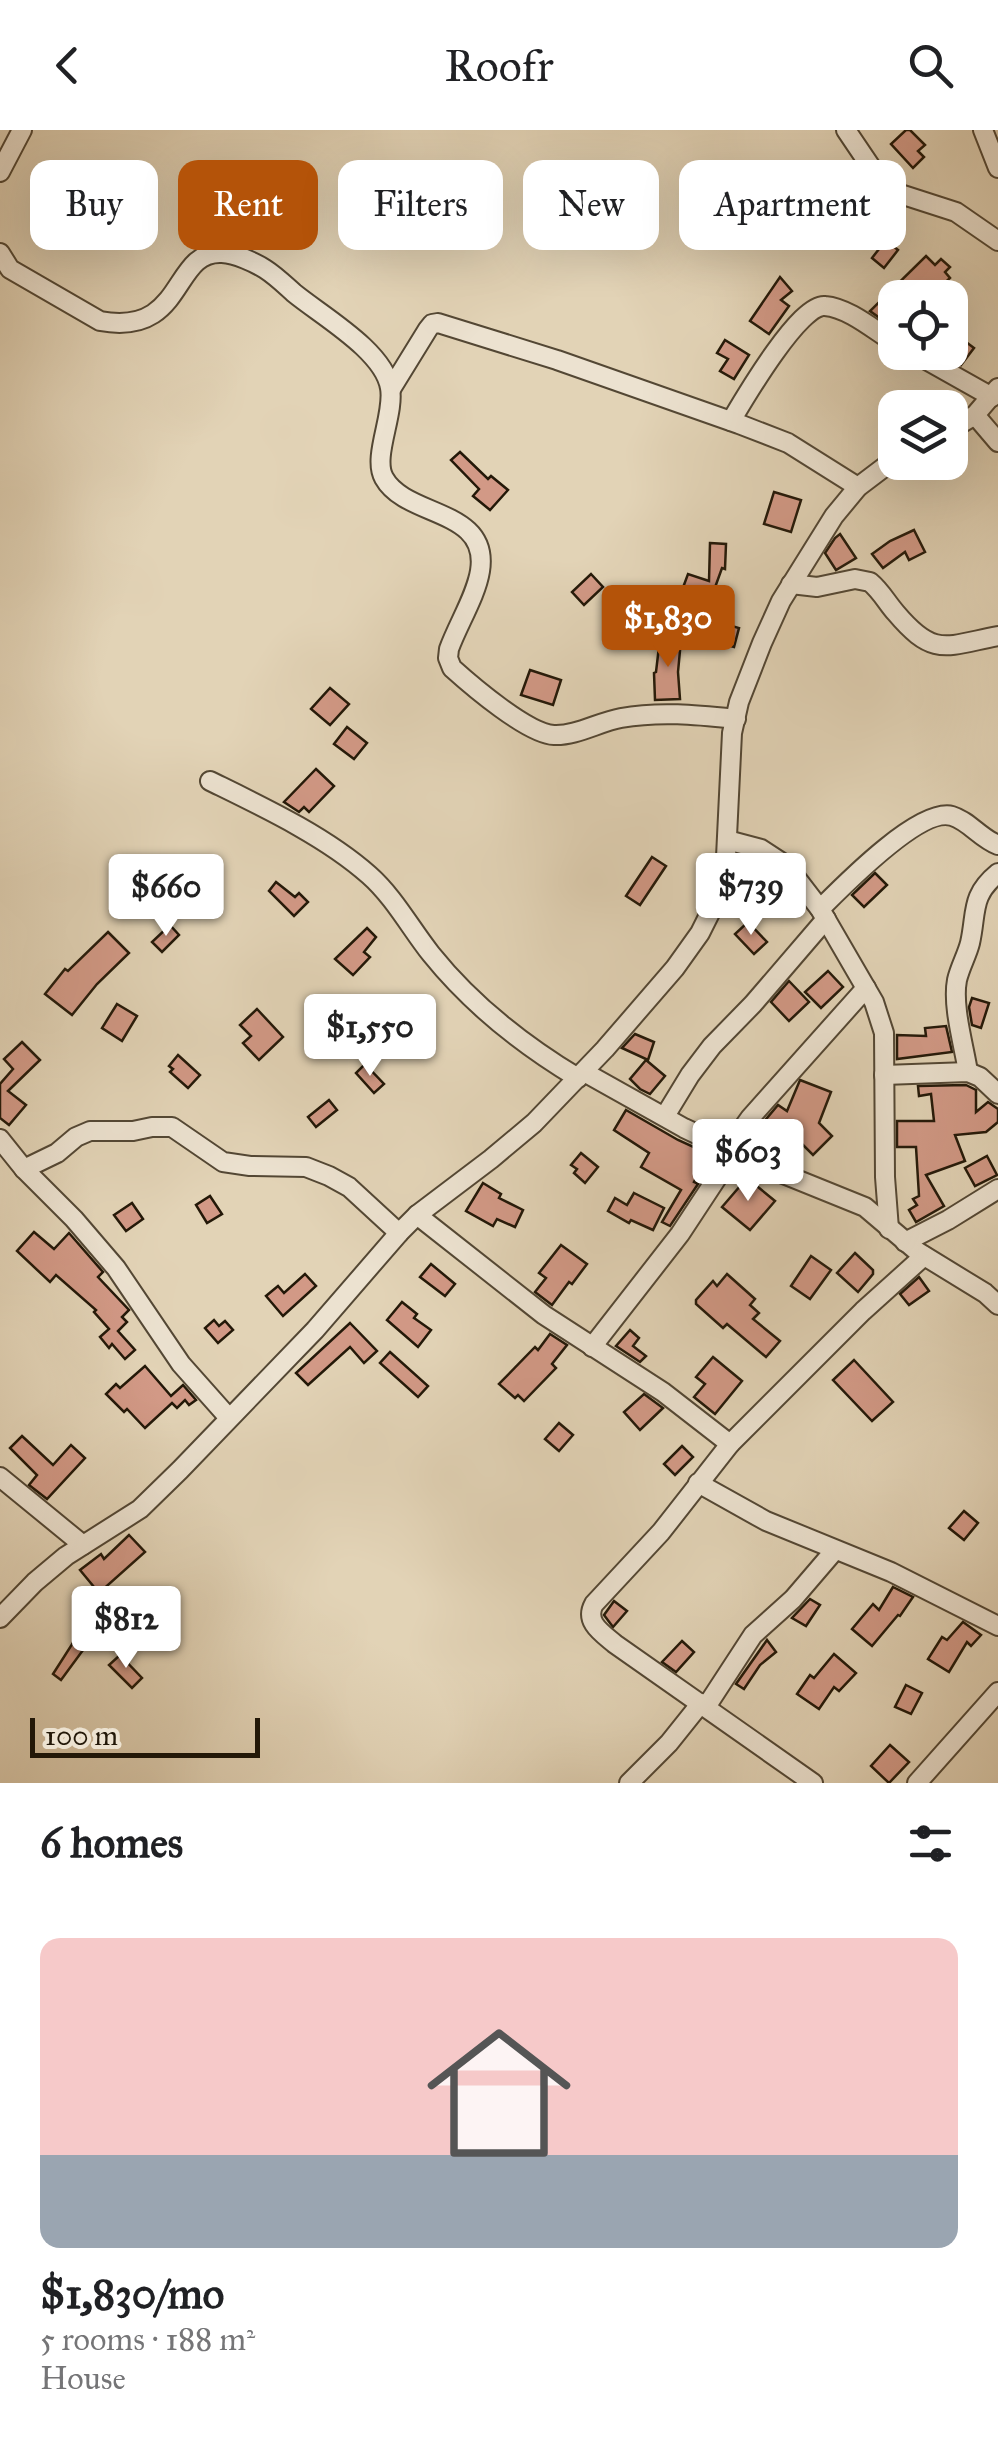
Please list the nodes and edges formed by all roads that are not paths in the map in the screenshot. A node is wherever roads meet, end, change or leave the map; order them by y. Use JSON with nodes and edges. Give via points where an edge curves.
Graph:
{"nodes":[{"id":1,"x":22,"y":130,"type":"edge"},
{"id":2,"x":846,"y":130,"type":"edge"},
{"id":3,"x":983,"y":130,"type":"edge"},
{"id":4,"x":998,"y":168,"type":"edge"},
{"id":5,"x":0,"y":172,"type":"edge"},
{"id":6,"x":998,"y":241,"type":"edge"},
{"id":7,"x":0,"y":253,"type":"edge"},
{"id":8,"x":878,"y":332,"type":"edge"},
{"id":9,"x":949,"y":370,"type":"edge"},
{"id":10,"x":391,"y":390,"type":"junction"},
{"id":11,"x":995,"y":392,"type":"edge"},
{"id":12,"x":974,"y":415,"type":"junction"},
{"id":13,"x":968,"y":419,"type":"edge"},
{"id":14,"x":731,"y":420,"type":"junction"},
{"id":15,"x":998,"y":442,"type":"edge"},
{"id":16,"x":878,"y":472,"type":"edge"},
{"id":17,"x":858,"y":487,"type":"junction"},
{"id":18,"x":792,"y":584,"type":"junction"},
{"id":19,"x":998,"y":636,"type":"edge"},
{"id":20,"x":736,"y":718,"type":"junction"},
{"id":21,"x":210,"y":780,"type":"dead end"},
{"id":22,"x":727,"y":840,"type":"junction"},
{"id":23,"x":998,"y":844,"type":"edge"},
{"id":24,"x":998,"y":873,"type":"edge"},
{"id":25,"x":823,"y":914,"type":"junction"},
{"id":26,"x":866,"y":988,"type":"junction"},
{"id":27,"x":968,"y":1072,"type":"junction"},
{"id":28,"x":581,"y":1075,"type":"junction"},
{"id":29,"x":884,"y":1075,"type":"junction"},
{"id":30,"x":998,"y":1094,"type":"edge"},
{"id":31,"x":665,"y":1116,"type":"junction"},
{"id":32,"x":0,"y":1139,"type":"edge"},
{"id":33,"x":731,"y":1150,"type":"junction"},
{"id":34,"x":24,"y":1169,"type":"junction"},
{"id":35,"x":998,"y":1189,"type":"edge"},
{"id":36,"x":417,"y":1216,"type":"junction"},
{"id":37,"x":890,"y":1229,"type":"junction"},
{"id":38,"x":398,"y":1233,"type":"junction"},
{"id":39,"x":905,"y":1242,"type":"junction"},
{"id":40,"x":924,"y":1256,"type":"junction"},
{"id":41,"x":998,"y":1305,"type":"edge"},
{"id":42,"x":592,"y":1347,"type":"junction"},
{"id":43,"x":229,"y":1418,"type":"junction"},
{"id":44,"x":730,"y":1444,"type":"junction"},
{"id":45,"x":0,"y":1477,"type":"edge"},
{"id":46,"x":698,"y":1484,"type":"junction"},
{"id":47,"x":83,"y":1545,"type":"junction"},
{"id":48,"x":835,"y":1550,"type":"junction"},
{"id":49,"x":0,"y":1618,"type":"edge"},
{"id":50,"x":998,"y":1626,"type":"edge"},
{"id":51,"x":998,"y":1692,"type":"edge"},
{"id":52,"x":703,"y":1705,"type":"junction"},
{"id":53,"x":629,"y":1783,"type":"edge"},
{"id":54,"x":812,"y":1783,"type":"edge"},
{"id":55,"x":917,"y":1783,"type":"edge"}],
"edges":[{"from":1,"to":5,"type":"street"},
{"from":2,"to":6,"type":"street","via":[[894,192],[956,212]]},
{"from":3,"to":4,"type":"street"},
{"from":7,"to":10,"type":"street","via":[[10,269],[100,322],[117,324],[152,316],[207,255],[238,256],[264,268],[354,339],[381,367]]},
{"from":8,"to":14,"type":"street","via":[[816,306],[768,361]]},
{"from":9,"to":11,"type":"street"},
{"from":10,"to":14,"type":"street","via":[[438,323]]},
{"from":10,"to":20,"type":"street","via":[[382,476],[407,499],[460,524],[481,556],[476,588],[449,649],[452,668],[525,724],[555,736],[655,713]]},
{"from":11,"to":12,"type":"street"},
{"from":12,"to":13,"type":"street"},
{"from":12,"to":15,"type":"street"},
{"from":14,"to":17,"type":"street","via":[[788,443]]},
{"from":16,"to":17,"type":"street"},
{"from":17,"to":18,"type":"street"},
{"from":18,"to":19,"type":"street","via":[[870,582],[928,644]]},
{"from":18,"to":20,"type":"street"},
{"from":20,"to":22,"type":"street"},
{"from":21,"to":28,"type":"street","via":[[370,876],[434,958],[496,1021],[535,1052]]},
{"from":22,"to":25,"type":"street","via":[[761,849],[787,866]]},
{"from":22,"to":28,"type":"street","via":[[722,881],[700,933]]},
{"from":23,"to":25,"type":"street","via":[[950,815],[934,816],[900,837]]},
{"from":24,"to":27,"type":"street","via":[[973,911],[957,978]]},
{"from":25,"to":26,"type":"street"},
{"from":25,"to":31,"type":"street","via":[[712,1046]]},
{"from":26,"to":29,"type":"street","via":[[884,1033]]},
{"from":26,"to":33,"type":"street","via":[[750,1118]]},
{"from":27,"to":29,"type":"street"},
{"from":27,"to":30,"type":"street"},
{"from":28,"to":31,"type":"street"},
{"from":28,"to":36,"type":"street","via":[[534,1123]]},
{"from":29,"to":37,"type":"street"},
{"from":31,"to":33,"type":"street"},
{"from":32,"to":34,"type":"street"},
{"from":33,"to":37,"type":"street","via":[[866,1207]]},
{"from":33,"to":42,"type":"street","via":[[680,1234]]},
{"from":34,"to":38,"type":"street","via":[[90,1132],[172,1126],[224,1162],[306,1167],[329,1176]]},
{"from":34,"to":43,"type":"street","via":[[116,1268],[181,1364]]},
{"from":35,"to":39,"type":"street"},
{"from":36,"to":38,"type":"street"},
{"from":36,"to":42,"type":"street"},
{"from":37,"to":39,"type":"street"},
{"from":38,"to":43,"type":"street"},
{"from":39,"to":40,"type":"street"},
{"from":40,"to":41,"type":"street"},
{"from":40,"to":44,"type":"street"},
{"from":42,"to":44,"type":"street"},
{"from":43,"to":47,"type":"street","via":[[140,1509]]},
{"from":44,"to":46,"type":"street"},
{"from":45,"to":47,"type":"street"},
{"from":46,"to":48,"type":"street"},
{"from":46,"to":52,"type":"street","via":[[590,1612],[614,1644]]},
{"from":47,"to":49,"type":"street"},
{"from":48,"to":50,"type":"street"},
{"from":48,"to":52,"type":"street","via":[[753,1635]]},
{"from":51,"to":55,"type":"street"},
{"from":52,"to":53,"type":"street"},
{"from":52,"to":54,"type":"street"}]}
